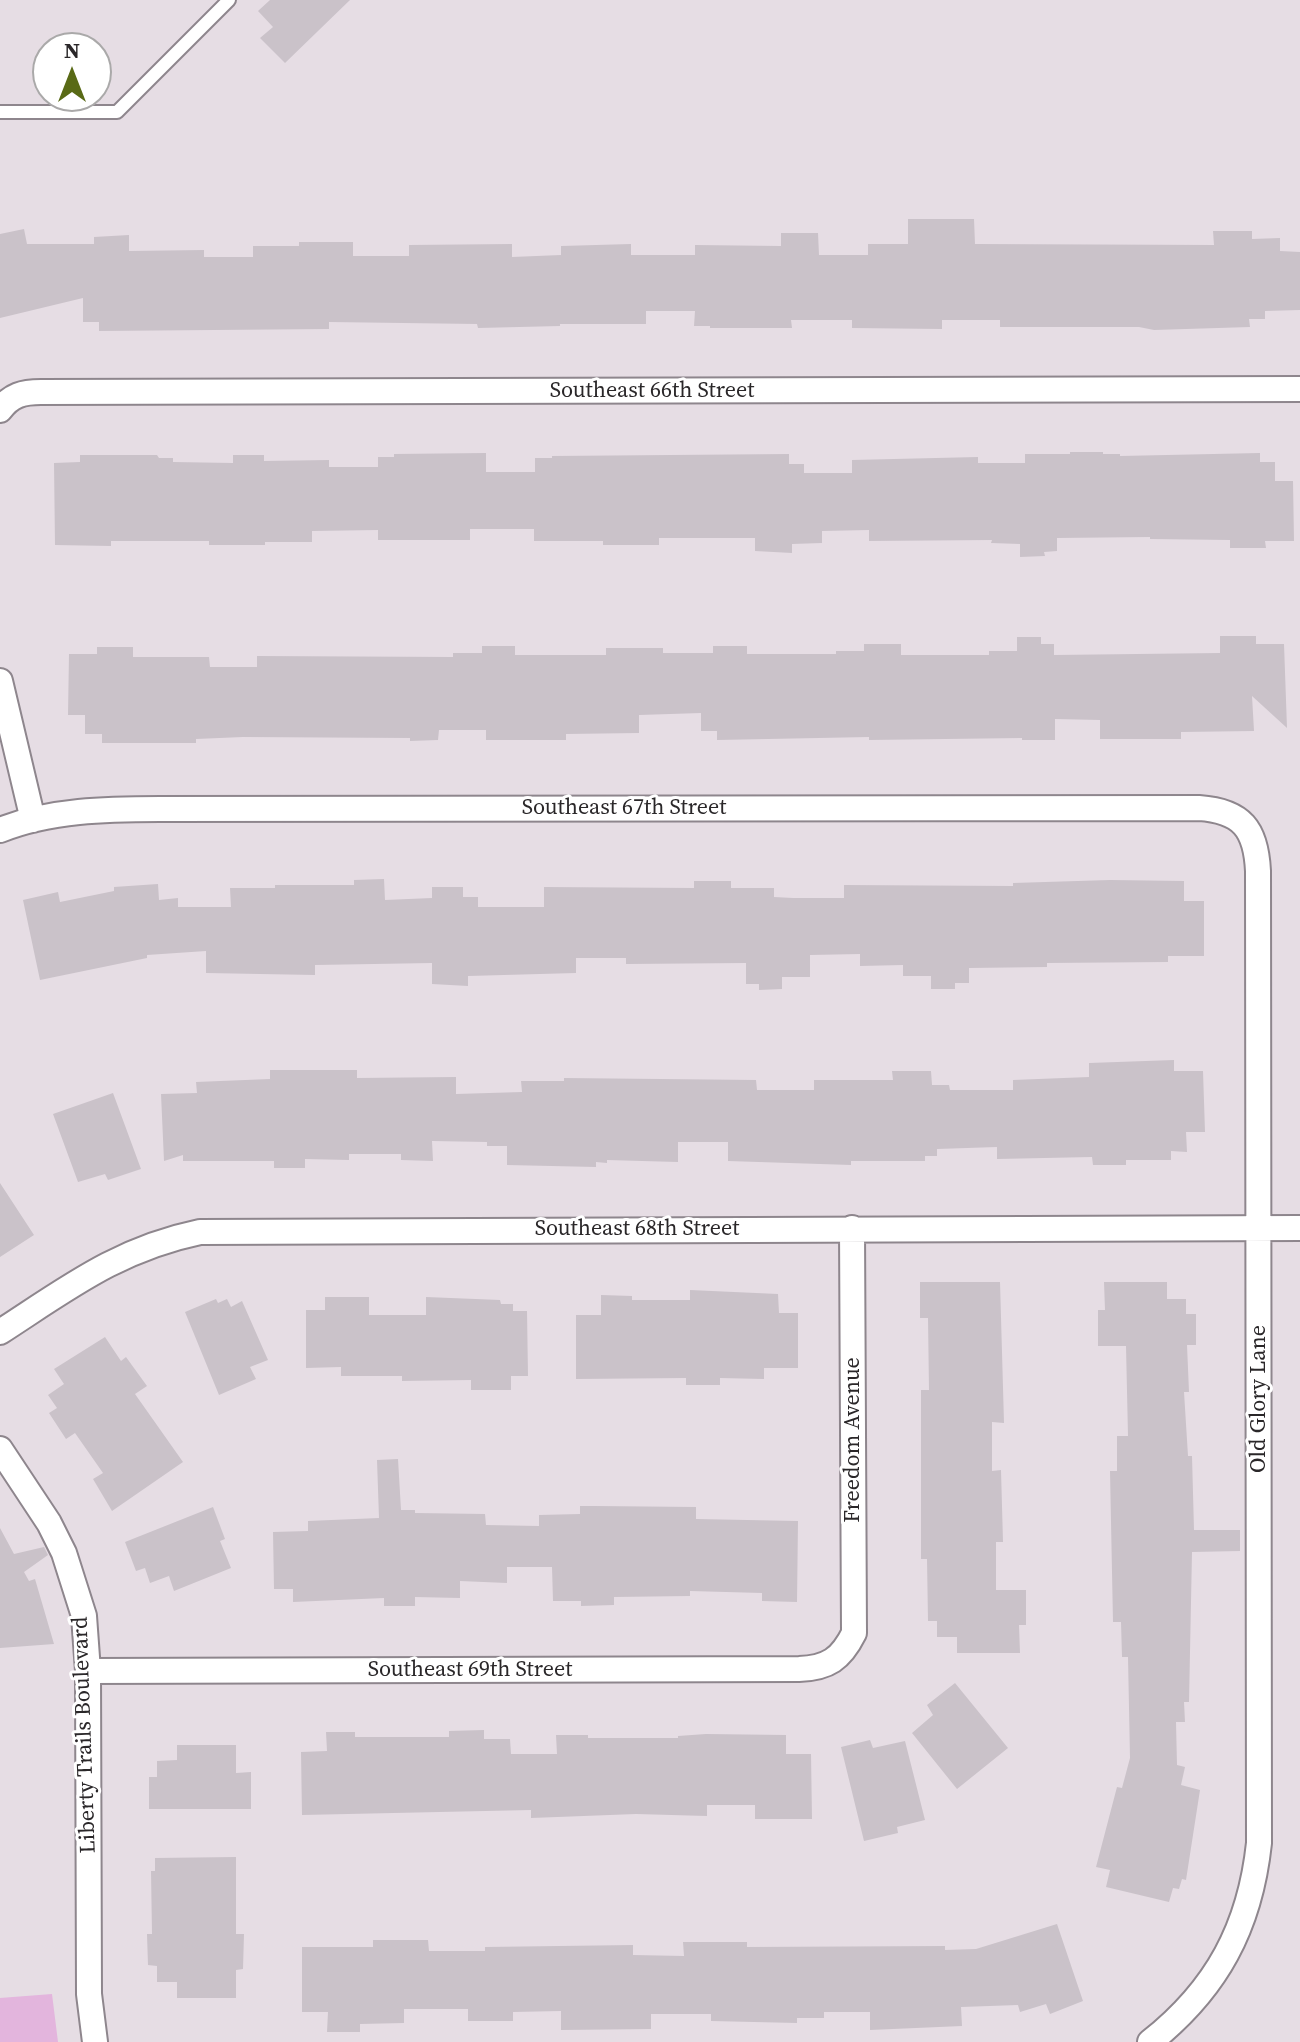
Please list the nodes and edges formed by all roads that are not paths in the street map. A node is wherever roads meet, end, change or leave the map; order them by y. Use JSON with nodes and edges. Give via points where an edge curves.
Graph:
{"nodes":[{"id":1,"x":229,"y":0,"type":"edge"},
{"id":2,"x":0,"y":112,"type":"edge"},
{"id":3,"x":1300,"y":389,"type":"edge"},
{"id":4,"x":3,"y":405,"type":"edge"},
{"id":5,"x":0,"y":681,"type":"edge"},
{"id":6,"x":33,"y":820,"type":"junction"},
{"id":7,"x":1245,"y":825,"type":"joint"},
{"id":8,"x":0,"y":830,"type":"edge"},
{"id":9,"x":852,"y":1228,"type":"junction"},
{"id":10,"x":1258,"y":1228,"type":"junction"},
{"id":11,"x":1300,"y":1228,"type":"edge"},
{"id":12,"x":0,"y":1332,"type":"edge"},
{"id":13,"x":0,"y":1449,"type":"edge"},
{"id":14,"x":846,"y":1650,"type":"joint"},
{"id":15,"x":88,"y":1671,"type":"junction"},
{"id":16,"x":95,"y":2042,"type":"edge"},
{"id":17,"x":1150,"y":2042,"type":"edge"}],
"edges":[{"from":1,"to":2,"type":"lane","via":[[117,112]]},
{"from":3,"to":4,"type":"street","name":"Southeast 66th Street","via":[[41,392],[20,394]]},
{"from":5,"to":6,"type":"street"},
{"from":6,"to":7,"type":"street","name":"Southeast 67th Street","via":[[75,812],[160,809],[1199,808],[1228,812]]},
{"from":6,"to":8,"type":"street","name":"Southeast 67th Street"},
{"from":7,"to":10,"type":"street","name":"Old Glory Lane","via":[[1257,849],[1258,871]]},
{"from":9,"to":10,"type":"street","name":"Southeast 68th Street"},
{"from":9,"to":12,"type":"street","name":"Southeast 68th Street","via":[[200,1232],[169,1238],[107,1264]]},
{"from":9,"to":14,"type":"street","name":"Freedom Avenue","via":[[854,1633]]},
{"from":10,"to":11,"type":"street","name":"Southeast 68th Street"},
{"from":10,"to":17,"type":"street","name":"Old Glory Lane","via":[[1256,1873],[1220,1969]]},
{"from":13,"to":15,"type":"street","name":"Liberty Trails Boulevard","via":[[64,1553],[84,1616]]},
{"from":14,"to":15,"type":"street","name":"Southeast 69th Street","via":[[816,1668]]},
{"from":15,"to":16,"type":"street","name":"Liberty Trails Boulevard","via":[[89,1994]]}]}
